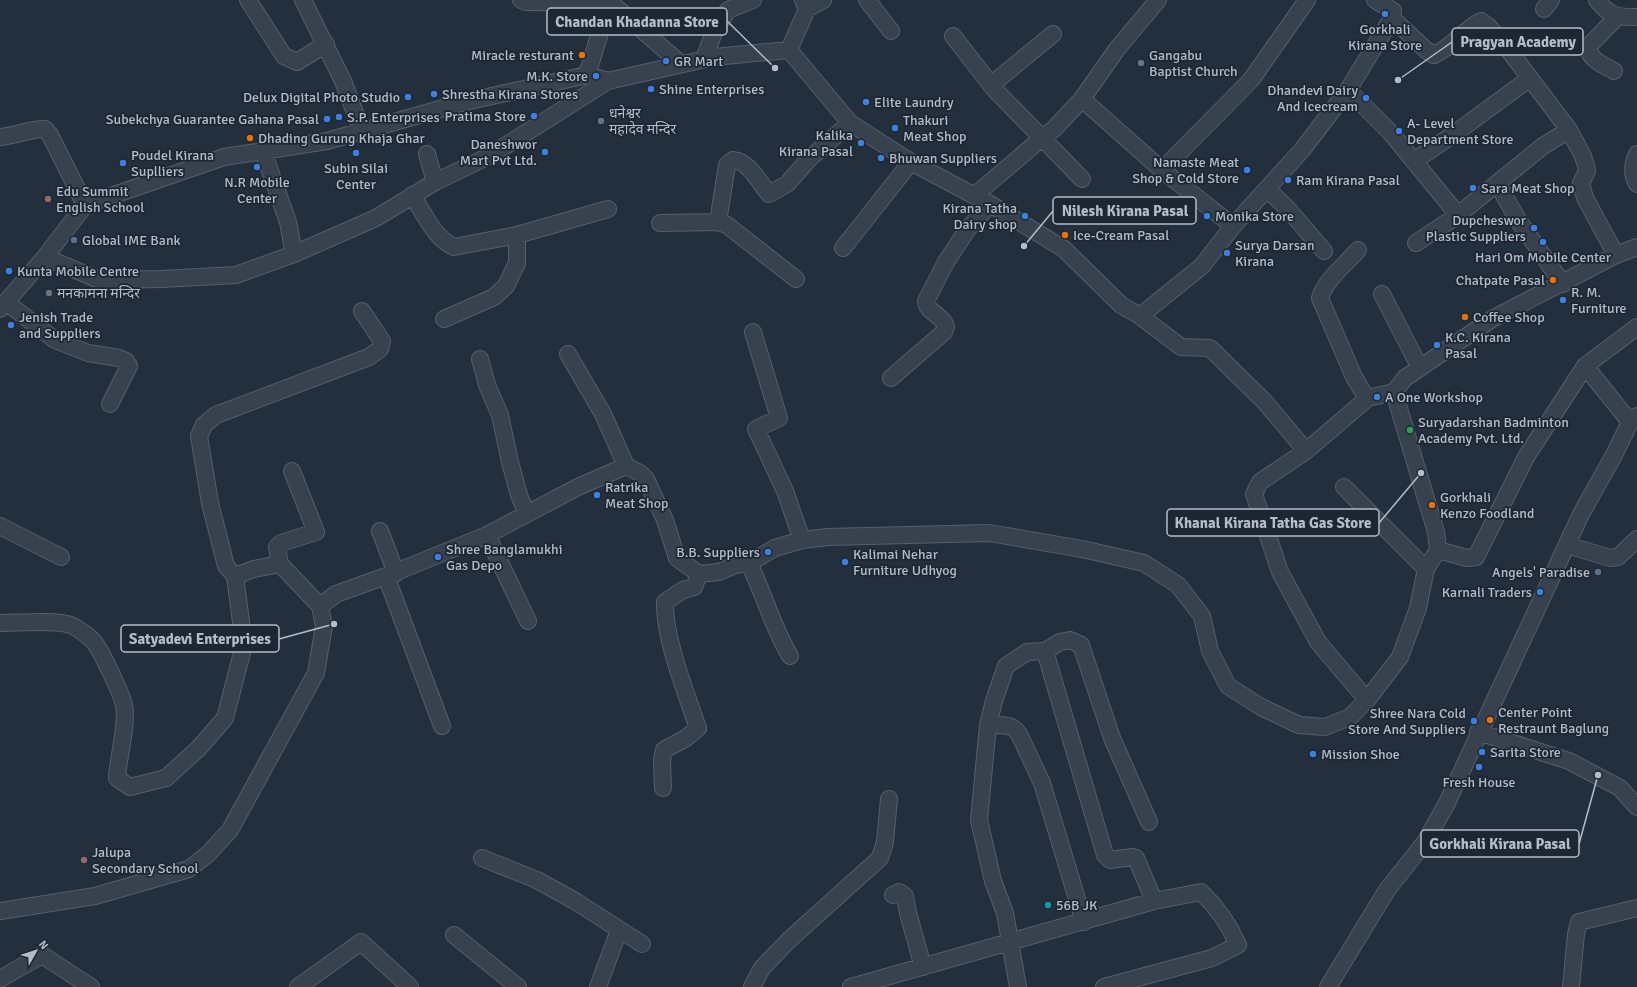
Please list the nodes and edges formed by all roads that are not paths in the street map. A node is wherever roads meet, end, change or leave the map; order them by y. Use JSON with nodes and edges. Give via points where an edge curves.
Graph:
{"nodes":[{"id":1,"x":248,"y":0,"type":"edge"},
{"id":2,"x":303,"y":0,"type":"edge"},
{"id":3,"x":521,"y":0,"type":"edge"},
{"id":4,"x":753,"y":0,"type":"edge"},
{"id":5,"x":823,"y":0,"type":"edge"},
{"id":6,"x":867,"y":0,"type":"edge"},
{"id":7,"x":1158,"y":0,"type":"edge"},
{"id":8,"x":1307,"y":0,"type":"edge"},
{"id":9,"x":1375,"y":0,"type":"edge"},
{"id":10,"x":1597,"y":0,"type":"edge"},
{"id":11,"x":610,"y":1,"type":"edge"},
{"id":12,"x":805,"y":5,"type":"edge"},
{"id":13,"x":1617,"y":17,"type":"junction"},
{"id":14,"x":1637,"y":17,"type":"edge"},
{"id":15,"x":1392,"y":18,"type":"junction"},
{"id":16,"x":891,"y":31,"type":"dead end"},
{"id":17,"x":1053,"y":34,"type":"dead end"},
{"id":18,"x":952,"y":36,"type":"dead end"},
{"id":19,"x":326,"y":44,"type":"junction"},
{"id":20,"x":789,"y":50,"type":"junction"},
{"id":21,"x":704,"y":59,"type":"junction"},
{"id":22,"x":681,"y":64,"type":"junction"},
{"id":23,"x":1614,"y":71,"type":"dead end"},
{"id":24,"x":587,"y":75,"type":"junction"},
{"id":25,"x":1529,"y":79,"type":"junction"},
{"id":26,"x":608,"y":81,"type":"junction"},
{"id":27,"x":991,"y":85,"type":"junction"},
{"id":28,"x":1348,"y":90,"type":"junction"},
{"id":29,"x":1082,"y":99,"type":"junction"},
{"id":30,"x":850,"y":123,"type":"junction"},
{"id":31,"x":1569,"y":130,"type":"junction"},
{"id":32,"x":362,"y":131,"type":"junction"},
{"id":33,"x":0,"y":137,"type":"edge"},
{"id":34,"x":1042,"y":138,"type":"junction"},
{"id":35,"x":263,"y":150,"type":"junction"},
{"id":36,"x":428,"y":154,"type":"dead end"},
{"id":37,"x":1637,"y":154,"type":"edge"},
{"id":38,"x":1414,"y":161,"type":"junction"},
{"id":39,"x":911,"y":162,"type":"junction"},
{"id":40,"x":1162,"y":170,"type":"junction"},
{"id":41,"x":1082,"y":179,"type":"dead end"},
{"id":42,"x":435,"y":182,"type":"junction"},
{"id":43,"x":1497,"y":183,"type":"junction"},
{"id":44,"x":1637,"y":184,"type":"edge"},
{"id":45,"x":1267,"y":189,"type":"junction"},
{"id":46,"x":412,"y":195,"type":"junction"},
{"id":47,"x":974,"y":196,"type":"junction"},
{"id":48,"x":990,"y":204,"type":"junction"},
{"id":49,"x":85,"y":205,"type":"junction"},
{"id":50,"x":608,"y":209,"type":"dead end"},
{"id":51,"x":1458,"y":215,"type":"junction"},
{"id":52,"x":718,"y":222,"type":"junction"},
{"id":53,"x":660,"y":223,"type":"dead end"},
{"id":54,"x":1233,"y":226,"type":"junction"},
{"id":55,"x":517,"y":234,"type":"junction"},
{"id":56,"x":1416,"y":243,"type":"dead end"},
{"id":57,"x":1637,"y":247,"type":"edge"},
{"id":58,"x":843,"y":248,"type":"dead end"},
{"id":59,"x":1358,"y":250,"type":"dead end"},
{"id":60,"x":1324,"y":251,"type":"dead end"},
{"id":61,"x":294,"y":254,"type":"junction"},
{"id":62,"x":1616,"y":255,"type":"junction"},
{"id":63,"x":45,"y":257,"type":"junction"},
{"id":64,"x":796,"y":279,"type":"dead end"},
{"id":65,"x":1563,"y":284,"type":"junction"},
{"id":66,"x":1382,"y":294,"type":"dead end"},
{"id":67,"x":3,"y":306,"type":"edge"},
{"id":68,"x":362,"y":311,"type":"dead end"},
{"id":69,"x":1140,"y":316,"type":"junction"},
{"id":70,"x":444,"y":319,"type":"dead end"},
{"id":71,"x":1637,"y":328,"type":"edge"},
{"id":72,"x":753,"y":332,"type":"dead end"},
{"id":73,"x":568,"y":354,"type":"dead end"},
{"id":74,"x":480,"y":359,"type":"dead end"},
{"id":75,"x":1585,"y":366,"type":"junction"},
{"id":76,"x":1420,"y":368,"type":"junction"},
{"id":77,"x":891,"y":378,"type":"dead end"},
{"id":78,"x":1394,"y":392,"type":"junction"},
{"id":79,"x":1367,"y":399,"type":"junction"},
{"id":80,"x":110,"y":404,"type":"dead end"},
{"id":81,"x":1633,"y":419,"type":"edge"},
{"id":82,"x":1306,"y":451,"type":"junction"},
{"id":83,"x":626,"y":466,"type":"junction"},
{"id":84,"x":292,"y":471,"type":"dead end"},
{"id":85,"x":1344,"y":487,"type":"dead end"},
{"id":86,"x":527,"y":514,"type":"junction"},
{"id":87,"x":0,"y":526,"type":"edge"},
{"id":88,"x":380,"y":530,"type":"dead end"},
{"id":89,"x":487,"y":534,"type":"junction"},
{"id":90,"x":1637,"y":539,"type":"edge"},
{"id":91,"x":802,"y":540,"type":"junction"},
{"id":92,"x":1567,"y":545,"type":"junction"},
{"id":93,"x":1438,"y":550,"type":"junction"},
{"id":94,"x":61,"y":557,"type":"dead end"},
{"id":95,"x":749,"y":563,"type":"junction"},
{"id":96,"x":280,"y":564,"type":"junction"},
{"id":97,"x":1426,"y":569,"type":"junction"},
{"id":98,"x":391,"y":574,"type":"junction"},
{"id":99,"x":699,"y":574,"type":"junction"},
{"id":100,"x":235,"y":576,"type":"junction"},
{"id":101,"x":320,"y":606,"type":"junction"},
{"id":102,"x":528,"y":621,"type":"dead end"},
{"id":103,"x":0,"y":623,"type":"edge"},
{"id":104,"x":1044,"y":651,"type":"junction"},
{"id":105,"x":790,"y":656,"type":"dead end"},
{"id":106,"x":1367,"y":700,"type":"junction"},
{"id":107,"x":988,"y":725,"type":"junction"},
{"id":108,"x":442,"y":726,"type":"dead end"},
{"id":109,"x":1478,"y":732,"type":"junction"},
{"id":110,"x":663,"y":788,"type":"dead end"},
{"id":111,"x":889,"y":800,"type":"dead end"},
{"id":112,"x":1637,"y":807,"type":"edge"},
{"id":113,"x":1149,"y":822,"type":"dead end"},
{"id":114,"x":482,"y":858,"type":"dead end"},
{"id":115,"x":894,"y":895,"type":"dead end"},
{"id":116,"x":1154,"y":902,"type":"junction"},
{"id":117,"x":1637,"y":908,"type":"edge"},
{"id":118,"x":0,"y":910,"type":"edge"},
{"id":119,"x":1084,"y":922,"type":"junction"},
{"id":120,"x":619,"y":930,"type":"junction"},
{"id":121,"x":454,"y":935,"type":"dead end"},
{"id":122,"x":1009,"y":942,"type":"junction"},
{"id":123,"x":642,"y":944,"type":"dead end"},
{"id":124,"x":923,"y":967,"type":"junction"},
{"id":125,"x":0,"y":979,"type":"edge"},
{"id":126,"x":91,"y":987,"type":"edge"},
{"id":127,"x":298,"y":987,"type":"edge"},
{"id":128,"x":410,"y":987,"type":"edge"},
{"id":129,"x":518,"y":987,"type":"edge"},
{"id":130,"x":598,"y":987,"type":"edge"},
{"id":131,"x":752,"y":987,"type":"edge"},
{"id":132,"x":851,"y":987,"type":"edge"},
{"id":133,"x":1018,"y":987,"type":"edge"},
{"id":134,"x":1104,"y":987,"type":"edge"},
{"id":135,"x":1328,"y":987,"type":"edge"},
{"id":136,"x":1571,"y":987,"type":"edge"}],
"edges":[{"from":1,"to":19,"type":"street","via":[[284,56],[291,60],[297,62]]},
{"from":2,"to":19,"type":"street"},
{"from":3,"to":11,"type":"street"},
{"from":4,"to":21,"type":"street","via":[[728,10],[714,32]]},
{"from":5,"to":12,"type":"street"},
{"from":6,"to":16,"type":"street"},
{"from":7,"to":29,"type":"street"},
{"from":8,"to":40,"type":"street","via":[[1251,80]]},
{"from":9,"to":15,"type":"street","via":[[1393,11]]},
{"from":10,"to":13,"type":"street","via":[[1605,10]]},
{"from":11,"to":22,"type":"street"},
{"from":11,"to":24,"type":"street"},
{"from":12,"to":20,"type":"street"},
{"from":13,"to":14,"type":"street"},
{"from":13,"to":23,"type":"street","via":[[1588,47],[1594,58]]},
{"from":15,"to":25,"type":"street","via":[[1434,55],[1442,52],[1481,21],[1508,49]]},
{"from":15,"to":28,"type":"street"},
{"from":17,"to":27,"type":"street"},
{"from":18,"to":27,"type":"street"},
{"from":19,"to":32,"type":"street"},
{"from":20,"to":21,"type":"street"},
{"from":20,"to":30,"type":"street"},
{"from":21,"to":22,"type":"street"},
{"from":22,"to":26,"type":"street"},
{"from":24,"to":26,"type":"street"},
{"from":24,"to":32,"type":"street","via":[[465,102]]},
{"from":25,"to":31,"type":"street"},
{"from":25,"to":38,"type":"street"},
{"from":26,"to":42,"type":"street","via":[[489,156]]},
{"from":27,"to":34,"type":"street"},
{"from":28,"to":38,"type":"street","via":[[1391,133]]},
{"from":28,"to":45,"type":"street","via":[[1302,150]]},
{"from":29,"to":34,"type":"street"},
{"from":29,"to":40,"type":"street"},
{"from":30,"to":39,"type":"street"},
{"from":30,"to":52,"type":"street","via":[[809,159],[787,184],[769,194],[749,168],[739,160],[733,160],[727,165]]},
{"from":31,"to":43,"type":"street","via":[[1543,146]]},
{"from":31,"to":62,"type":"street","via":[[1584,156],[1587,171],[1581,183],[1585,198]]},
{"from":32,"to":35,"type":"street","via":[[327,141]]},
{"from":33,"to":49,"type":"street","via":[[39,128],[45,129]]},
{"from":34,"to":41,"type":"street"},
{"from":34,"to":47,"type":"street"},
{"from":35,"to":49,"type":"street","via":[[224,157]]},
{"from":35,"to":61,"type":"street","via":[[288,222]]},
{"from":36,"to":42,"type":"street"},
{"from":37,"to":44,"type":"street","via":[[1632,170]]},
{"from":38,"to":51,"type":"street"},
{"from":39,"to":47,"type":"street"},
{"from":39,"to":58,"type":"street"},
{"from":40,"to":54,"type":"street"},
{"from":42,"to":46,"type":"street"},
{"from":43,"to":51,"type":"street"},
{"from":43,"to":65,"type":"street","via":[[1527,233]]},
{"from":45,"to":54,"type":"street"},
{"from":45,"to":60,"type":"street"},
{"from":46,"to":55,"type":"street","via":[[438,235],[454,247]]},
{"from":46,"to":61,"type":"street","via":[[376,218]]},
{"from":47,"to":48,"type":"street"},
{"from":48,"to":69,"type":"street","via":[[1064,249],[1121,305]]},
{"from":48,"to":77,"type":"street","via":[[967,230],[946,262],[926,301],[926,305],[946,322],[944,332]]},
{"from":49,"to":63,"type":"street"},
{"from":50,"to":55,"type":"street"},
{"from":51,"to":56,"type":"street"},
{"from":52,"to":53,"type":"street"},
{"from":52,"to":64,"type":"street","via":[[727,225]]},
{"from":54,"to":69,"type":"street","via":[[1202,266]]},
{"from":55,"to":70,"type":"street","via":[[517,264],[506,286],[494,297]]},
{"from":57,"to":62,"type":"street"},
{"from":59,"to":79,"type":"street","via":[[1320,298],[1354,377]]},
{"from":61,"to":63,"type":"street","via":[[236,275],[100,280]]},
{"from":62,"to":65,"type":"street"},
{"from":63,"to":67,"type":"street"},
{"from":65,"to":76,"type":"street","via":[[1492,319]]},
{"from":66,"to":76,"type":"street"},
{"from":67,"to":80,"type":"street","via":[[55,340],[88,353],[126,361],[129,366]]},
{"from":68,"to":100,"type":"street","via":[[382,341],[380,349],[369,357],[216,415],[204,424],[199,436],[210,503],[226,566]]},
{"from":69,"to":82,"type":"street","via":[[1181,347],[1210,348],[1265,402]]},
{"from":71,"to":75,"type":"street"},
{"from":72,"to":91,"type":"street","via":[[779,418],[756,429],[785,491]]},
{"from":73,"to":83,"type":"street","via":[[603,414]]},
{"from":74,"to":86,"type":"street","via":[[487,385],[500,415],[519,495]]},
{"from":75,"to":81,"type":"street"},
{"from":75,"to":93,"type":"street","via":[[1526,457],[1476,557],[1467,558]]},
{"from":76,"to":78,"type":"street","via":[[1405,378]]},
{"from":78,"to":79,"type":"street"},
{"from":78,"to":93,"type":"street","via":[[1436,532]]},
{"from":79,"to":82,"type":"street"},
{"from":81,"to":92,"type":"street"},
{"from":82,"to":106,"type":"street","via":[[1260,482],[1254,494],[1280,572],[1304,617],[1318,642]]},
{"from":83,"to":86,"type":"street","via":[[578,487]]},
{"from":83,"to":99,"type":"street","via":[[646,479],[665,520],[678,558]]},
{"from":84,"to":96,"type":"street","via":[[316,532],[280,543],[277,547]]},
{"from":85,"to":97,"type":"street"},
{"from":86,"to":89,"type":"street"},
{"from":87,"to":94,"type":"street"},
{"from":88,"to":98,"type":"street"},
{"from":89,"to":98,"type":"street"},
{"from":89,"to":102,"type":"street"},
{"from":90,"to":92,"type":"street","via":[[1618,557],[1610,558]]},
{"from":91,"to":95,"type":"street","via":[[775,548]]},
{"from":91,"to":106,"type":"street","via":[[828,537],[989,533],[1082,549],[1144,564],[1178,585],[1202,616],[1210,651],[1228,686],[1261,707],[1299,725],[1325,727],[1350,717]]},
{"from":92,"to":109,"type":"street"},
{"from":93,"to":97,"type":"street"},
{"from":95,"to":99,"type":"street","via":[[735,565],[719,572]]},
{"from":95,"to":105,"type":"street","via":[[761,587],[778,635]]},
{"from":96,"to":100,"type":"street"},
{"from":96,"to":101,"type":"street"},
{"from":97,"to":106,"type":"street","via":[[1418,608],[1400,657]]},
{"from":98,"to":101,"type":"street","via":[[336,594]]},
{"from":98,"to":108,"type":"street"},
{"from":99,"to":110,"type":"street","via":[[694,587],[683,590],[665,602],[664,614],[698,728],[664,750]]},
{"from":100,"to":103,"type":"street","via":[[244,645],[225,718],[198,749],[166,778],[130,787],[117,778],[124,706],[95,642],[72,625],[52,622]]},
{"from":101,"to":118,"type":"street","via":[[324,626],[316,672],[230,830],[208,854],[189,869],[96,896]]},
{"from":104,"to":107,"type":"street","via":[[1027,652],[1006,666]]},
{"from":104,"to":113,"type":"street","via":[[1060,642],[1070,640],[1082,645],[1112,738]]},
{"from":104,"to":116,"type":"street","via":[[1105,855],[1110,860],[1136,858]]},
{"from":107,"to":119,"type":"street","via":[[1009,726],[1017,730],[1020,736],[1042,783]]},
{"from":107,"to":122,"type":"street","via":[[979,820],[993,882],[1005,913]]},
{"from":109,"to":112,"type":"street","via":[[1569,761],[1620,788]]},
{"from":109,"to":135,"type":"street","via":[[1449,798],[1425,842],[1387,890]]},
{"from":111,"to":131,"type":"street","via":[[885,842],[880,858],[789,940],[762,968]]},
{"from":114,"to":120,"type":"street","via":[[537,880]]},
{"from":115,"to":124,"type":"street","via":[[899,892],[905,896]]},
{"from":116,"to":119,"type":"street"},
{"from":116,"to":134,"type":"street","via":[[1201,892],[1216,906],[1230,925],[1238,945],[1212,958]]},
{"from":117,"to":136,"type":"street","via":[[1579,922]]},
{"from":119,"to":122,"type":"street"},
{"from":120,"to":123,"type":"street"},
{"from":120,"to":130,"type":"street"},
{"from":121,"to":129,"type":"street"},
{"from":122,"to":124,"type":"street"},
{"from":122,"to":133,"type":"street"},
{"from":124,"to":132,"type":"street"},
{"from":125,"to":126,"type":"street","via":[[42,955]]},
{"from":127,"to":128,"type":"street","via":[[362,942]]}]}
